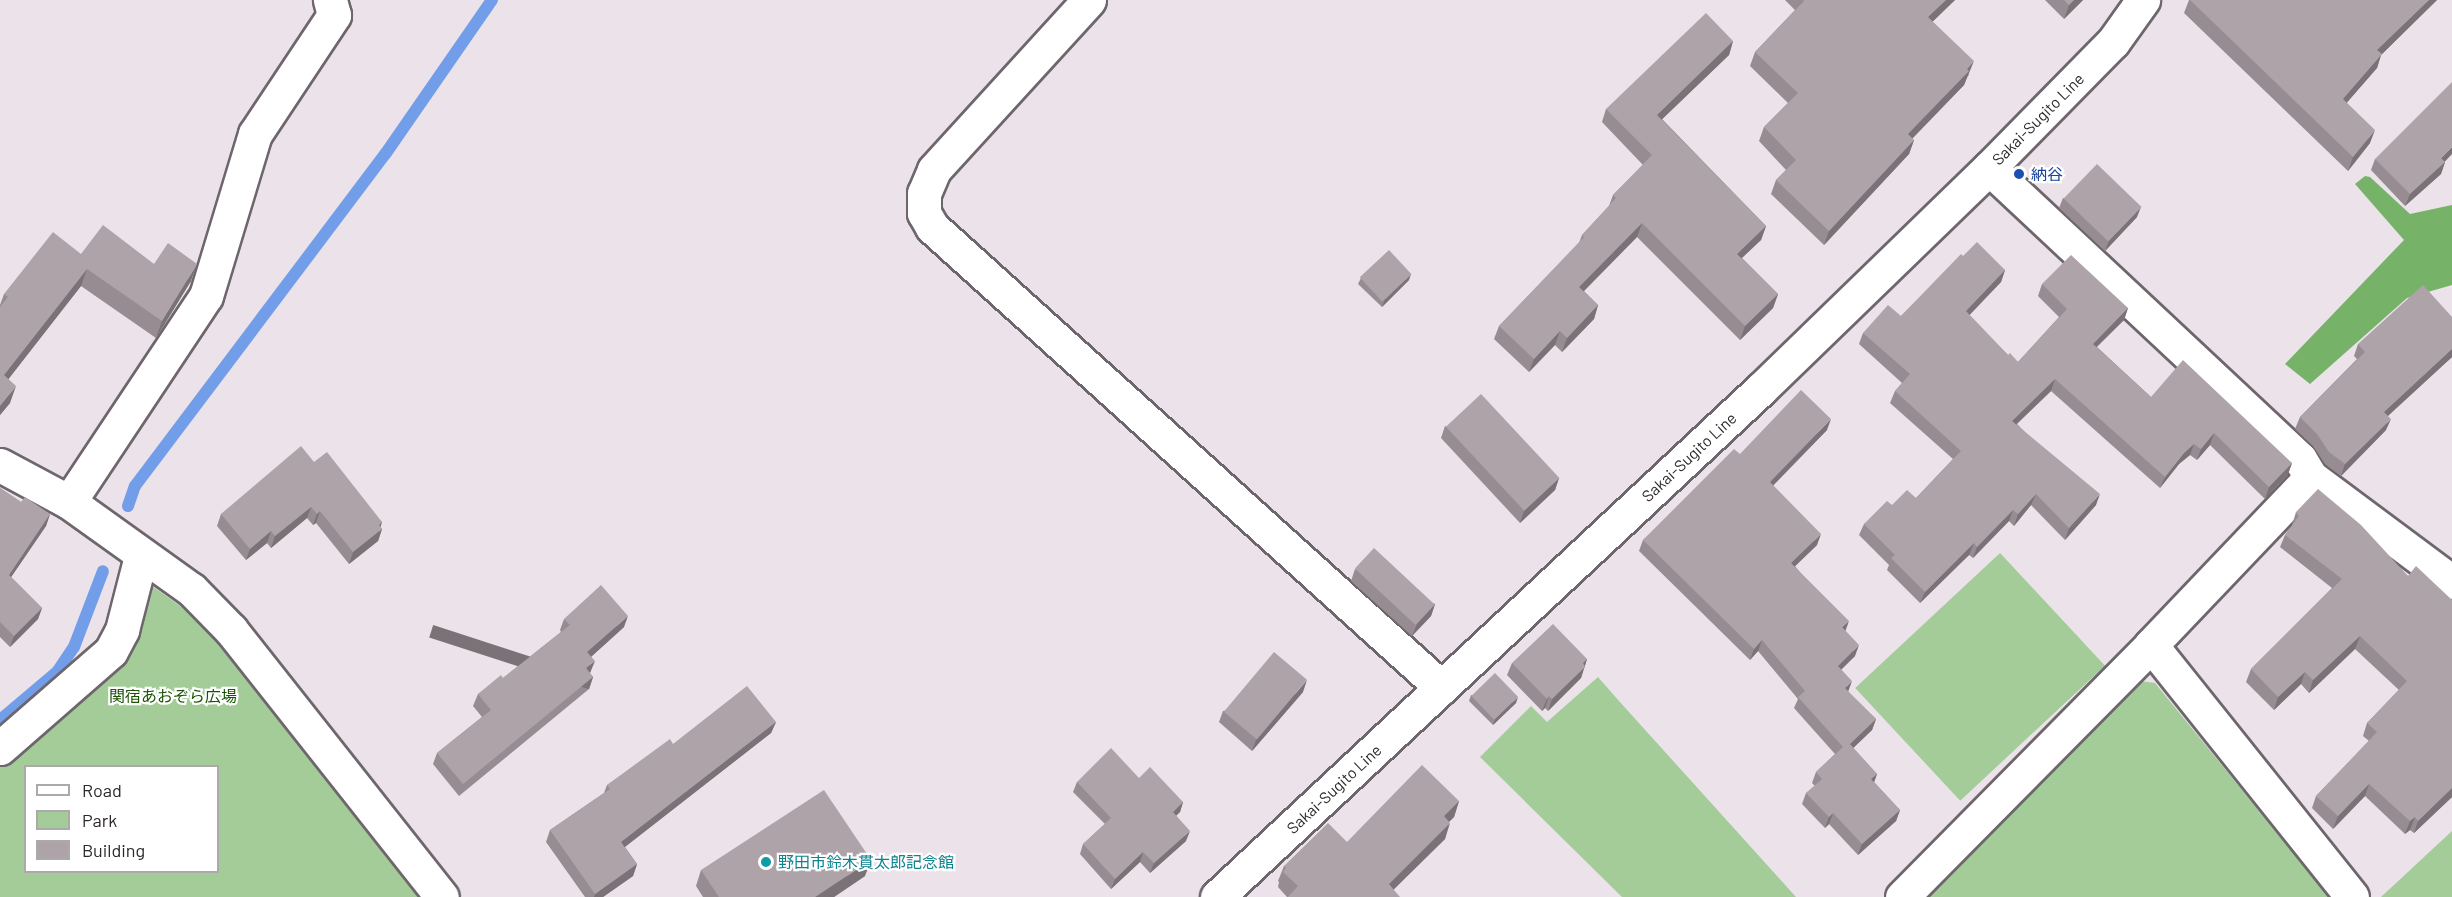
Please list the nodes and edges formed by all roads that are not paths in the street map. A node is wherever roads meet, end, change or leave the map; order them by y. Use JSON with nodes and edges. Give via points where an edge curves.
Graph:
{"nodes":[{"id":1,"x":330,"y":0,"type":"edge"},
{"id":2,"x":1089,"y":0,"type":"edge"},
{"id":3,"x":2143,"y":0,"type":"edge"},
{"id":4,"x":1989,"y":168,"type":"junction"},
{"id":5,"x":0,"y":465,"type":"edge"},
{"id":6,"x":2311,"y":477,"type":"junction"},
{"id":7,"x":69,"y":502,"type":"junction"},
{"id":8,"x":141,"y":556,"type":"junction"},
{"id":9,"x":2448,"y":572,"type":"edge"},
{"id":10,"x":2151,"y":645,"type":"junction"},
{"id":11,"x":1442,"y":688,"type":"junction"},
{"id":12,"x":0,"y":748,"type":"edge"},
{"id":13,"x":442,"y":897,"type":"edge"},
{"id":14,"x":1217,"y":897,"type":"edge"},
{"id":15,"x":1902,"y":897,"type":"edge"},
{"id":16,"x":2352,"y":897,"type":"edge"}],
"edges":[{"from":1,"to":7,"type":"street","via":[[334,15],[255,134],[206,296]]},
{"from":2,"to":11,"type":"street","via":[[934,170],[924,193],[924,213],[932,227]]},
{"from":3,"to":4,"type":"street","name":"Sakai-Sugito Line","via":[[2113,42]]},
{"from":4,"to":6,"type":"street","via":[[2300,459]]},
{"from":4,"to":11,"type":"street","name":"Sakai-Sugito Line","via":[[1761,389]]},
{"from":5,"to":7,"type":"street"},
{"from":6,"to":9,"type":"street"},
{"from":6,"to":10,"type":"street"},
{"from":7,"to":8,"type":"street"},
{"from":8,"to":12,"type":"street","via":[[122,630],[111,651]]},
{"from":8,"to":13,"type":"street","via":[[192,590],[231,630]]},
{"from":10,"to":15,"type":"street"},
{"from":10,"to":16,"type":"street"},
{"from":11,"to":14,"type":"street","name":"Sakai-Sugito Line"}]}
